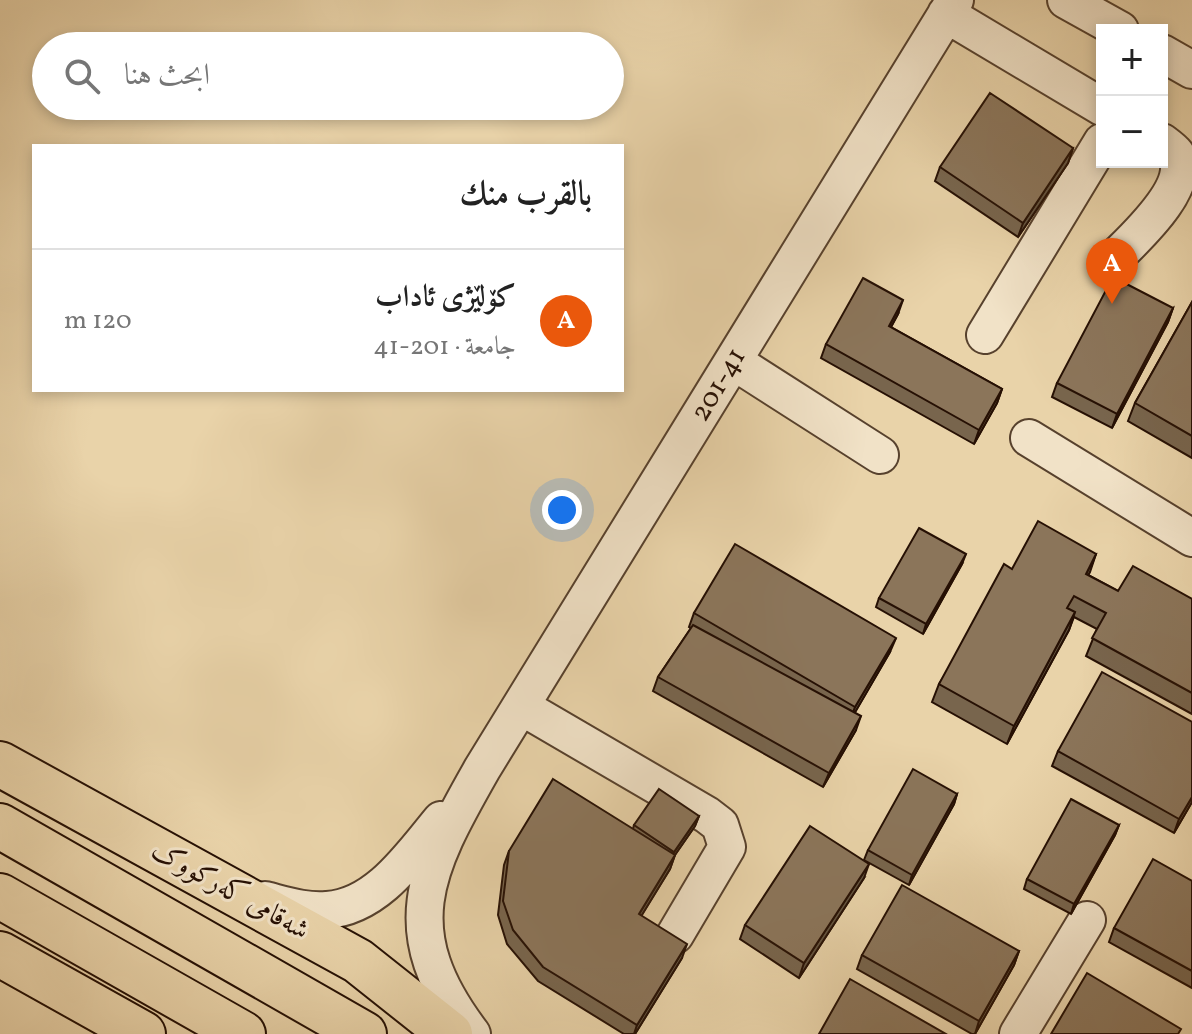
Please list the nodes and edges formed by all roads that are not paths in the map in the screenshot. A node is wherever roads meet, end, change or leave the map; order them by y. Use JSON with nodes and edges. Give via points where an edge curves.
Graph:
{"nodes":[{"id":1,"x":1066,"y":0,"type":"edge"},
{"id":2,"x":950,"y":7,"type":"edge"},
{"id":3,"x":1109,"y":24,"type":"edge"},
{"id":4,"x":1168,"y":56,"type":"edge"},
{"id":5,"x":1192,"y":70,"type":"edge"},
{"id":6,"x":1096,"y":103,"type":"edge"},
{"id":7,"x":1168,"y":147,"type":"edge"},
{"id":8,"x":1096,"y":152,"type":"edge"},
{"id":9,"x":1117,"y":256,"type":"dead end"},
{"id":10,"x":985,"y":335,"type":"dead end"},
{"id":11,"x":733,"y":361,"type":"junction"},
{"id":12,"x":1029,"y":438,"type":"dead end"},
{"id":13,"x":880,"y":455,"type":"dead end"},
{"id":14,"x":1192,"y":538,"type":"edge"},
{"id":15,"x":522,"y":707,"type":"junction"},
{"id":16,"x":0,"y":764,"type":"edge"},
{"id":17,"x":482,"y":769,"type":"junction"},
{"id":18,"x":0,"y":826,"type":"edge"},
{"id":19,"x":229,"y":890,"type":"junction"},
{"id":20,"x":0,"y":896,"type":"edge"},
{"id":21,"x":1087,"y":920,"type":"dead end"},
{"id":22,"x":675,"y":935,"type":"edge"},
{"id":23,"x":0,"y":954,"type":"edge"},
{"id":24,"x":143,"y":1034,"type":"edge"},
{"id":25,"x":243,"y":1034,"type":"edge"},
{"id":26,"x":364,"y":1034,"type":"edge"},
{"id":27,"x":450,"y":1034,"type":"edge"},
{"id":28,"x":472,"y":1034,"type":"edge"},
{"id":29,"x":1018,"y":1034,"type":"edge"}],
"edges":[{"from":1,"to":3,"type":"street"},
{"from":2,"to":6,"type":"street"},
{"from":2,"to":11,"type":"street","name":"201-41"},
{"from":4,"to":5,"type":"street"},
{"from":7,"to":9,"type":"street","via":[[1177,155],[1180,178],[1163,207]]},
{"from":8,"to":10,"type":"street"},
{"from":11,"to":13,"type":"street"},
{"from":11,"to":15,"type":"street","name":"201-41"},
{"from":12,"to":14,"type":"street"},
{"from":15,"to":17,"type":"street","name":"201-41"},
{"from":15,"to":22,"type":"street","via":[[720,825],[727,847]]},
{"from":16,"to":19,"type":"highway","name":"شەقامی کەرکووک"},
{"from":17,"to":19,"type":"street","name":"201-41","via":[[391,876],[356,903],[308,910]]},
{"from":17,"to":28,"type":"street","name":"201-41","via":[[435,857],[425,925],[432,968]]},
{"from":18,"to":26,"type":"highway","name":"شەقامی کەرکووک"},
{"from":19,"to":27,"type":"highway","name":"شەقامی کەرکووک","via":[[358,961]]},
{"from":20,"to":25,"type":"highway"},
{"from":21,"to":29,"type":"street"},
{"from":23,"to":24,"type":"highway"}]}
